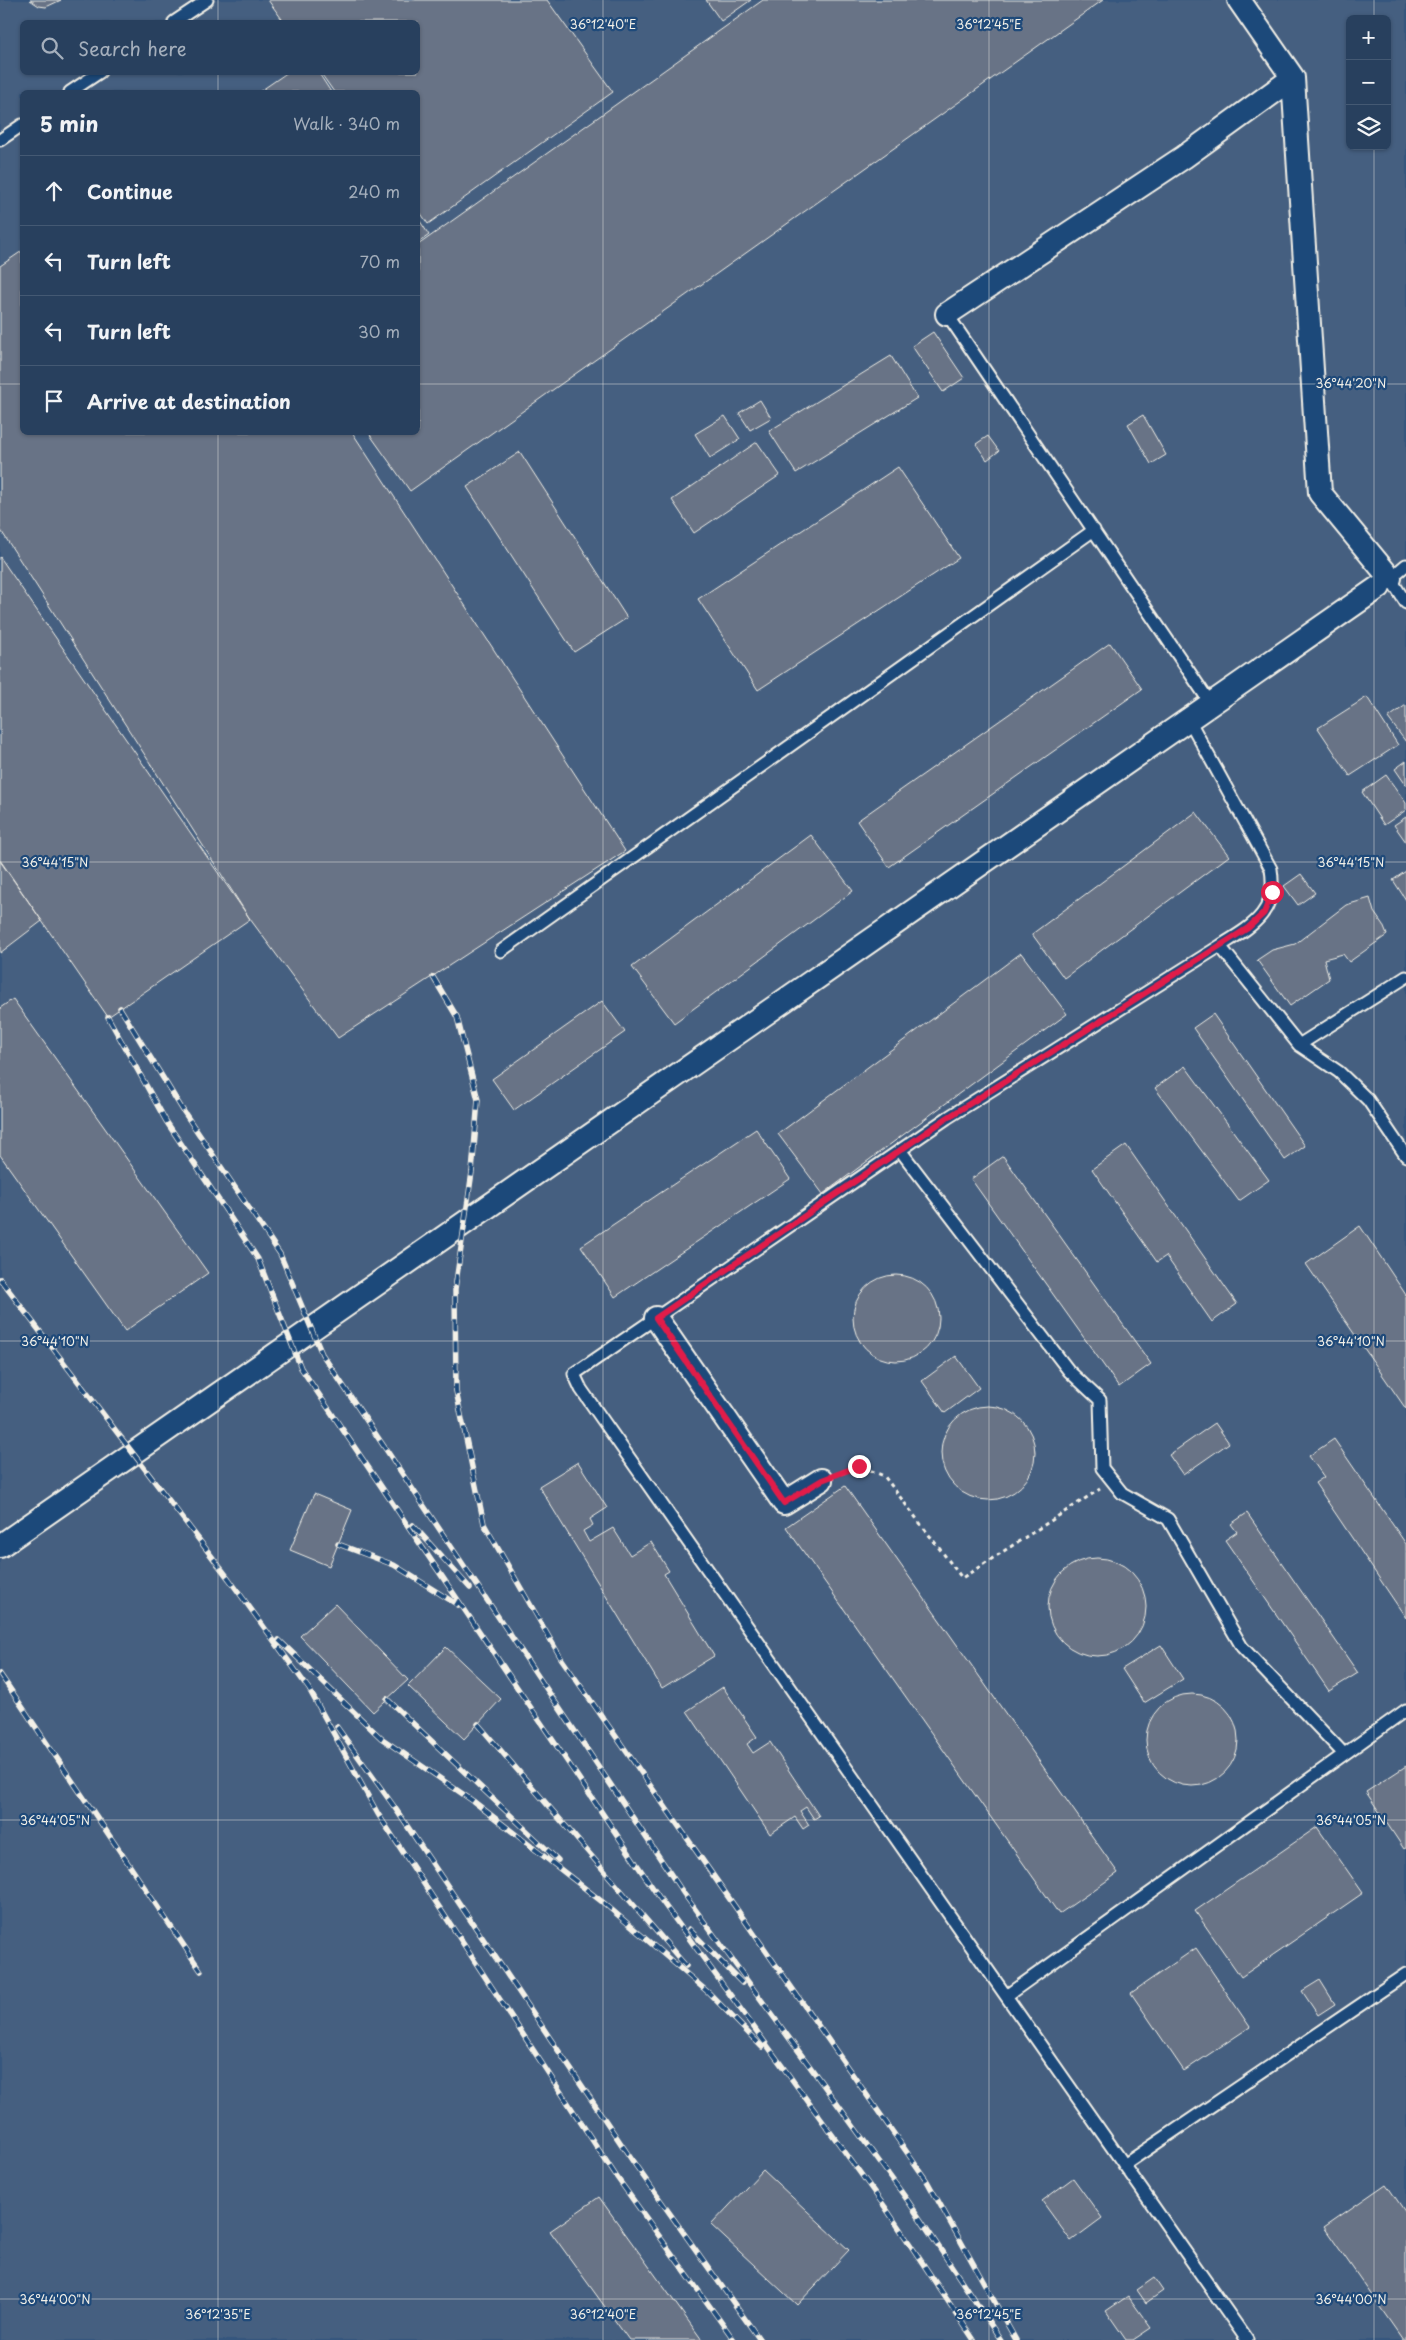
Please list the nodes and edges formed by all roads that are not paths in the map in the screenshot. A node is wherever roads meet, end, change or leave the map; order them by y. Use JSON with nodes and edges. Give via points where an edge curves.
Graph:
{"nodes":[{"id":1,"x":207,"y":0,"type":"edge"},
{"id":2,"x":1239,"y":0,"type":"edge"},
{"id":3,"x":177,"y":20,"type":"edge"},
{"id":4,"x":96,"y":75,"type":"edge"},
{"id":5,"x":1293,"y":78,"type":"junction"},
{"id":6,"x":73,"y":90,"type":"edge"},
{"id":7,"x":20,"y":125,"type":"edge"},
{"id":8,"x":0,"y":140,"type":"edge"},
{"id":9,"x":947,"y":314,"type":"joint"},
{"id":10,"x":1094,"y":530,"type":"junction"},
{"id":11,"x":1392,"y":577,"type":"edge"},
{"id":12,"x":1406,"y":603,"type":"edge"},
{"id":13,"x":1211,"y":704,"type":"junction"},
{"id":14,"x":1189,"y":720,"type":"junction"},
{"id":15,"x":1220,"y":946,"type":"junction"},
{"id":16,"x":501,"y":951,"type":"dead end"},
{"id":17,"x":1405,"y":980,"type":"edge"},
{"id":18,"x":1299,"y":1044,"type":"junction"},
{"id":19,"x":900,"y":1150,"type":"junction"},
{"id":20,"x":1406,"y":1156,"type":"edge"},
{"id":21,"x":656,"y":1318,"type":"junction"},
{"id":22,"x":822,"y":1480,"type":"road end"},
{"id":23,"x":0,"y":1546,"type":"edge"},
{"id":24,"x":1406,"y":1710,"type":"edge"},
{"id":25,"x":1344,"y":1754,"type":"junction"},
{"id":26,"x":1406,"y":1974,"type":"edge"},
{"id":27,"x":1006,"y":1996,"type":"junction"},
{"id":28,"x":1124,"y":2165,"type":"junction"},
{"id":29,"x":1246,"y":2340,"type":"edge"}],
"edges":[{"from":1,"to":3,"type":"lane"},
{"from":2,"to":5,"type":"street"},
{"from":4,"to":6,"type":"lane"},
{"from":5,"to":9,"type":"street","via":[[1184,157]]},
{"from":5,"to":11,"type":"street","via":[[1320,493]]},
{"from":7,"to":8,"type":"lane"},
{"from":9,"to":10,"type":"lane"},
{"from":10,"to":13,"type":"lane"},
{"from":10,"to":16,"type":"lane"},
{"from":11,"to":12,"type":"lane"},
{"from":11,"to":13,"type":"street"},
{"from":13,"to":14,"type":"street"},
{"from":14,"to":15,"type":"lane","via":[[1270,869],[1272,881],[1264,913]]},
{"from":14,"to":23,"type":"street"},
{"from":15,"to":18,"type":"lane"},
{"from":15,"to":19,"type":"lane"},
{"from":17,"to":18,"type":"lane"},
{"from":18,"to":20,"type":"lane","via":[[1339,1072],[1368,1100]]},
{"from":19,"to":21,"type":"lane"},
{"from":19,"to":25,"type":"lane","via":[[1069,1371],[1100,1400],[1102,1468],[1122,1492],[1168,1519],[1242,1647]]},
{"from":21,"to":22,"type":"street","via":[[784,1503]]},
{"from":21,"to":27,"type":"lane","via":[[574,1374],[580,1389]]},
{"from":24,"to":25,"type":"lane"},
{"from":25,"to":27,"type":"lane"},
{"from":26,"to":28,"type":"lane"},
{"from":27,"to":28,"type":"lane"},
{"from":28,"to":29,"type":"lane"}]}
